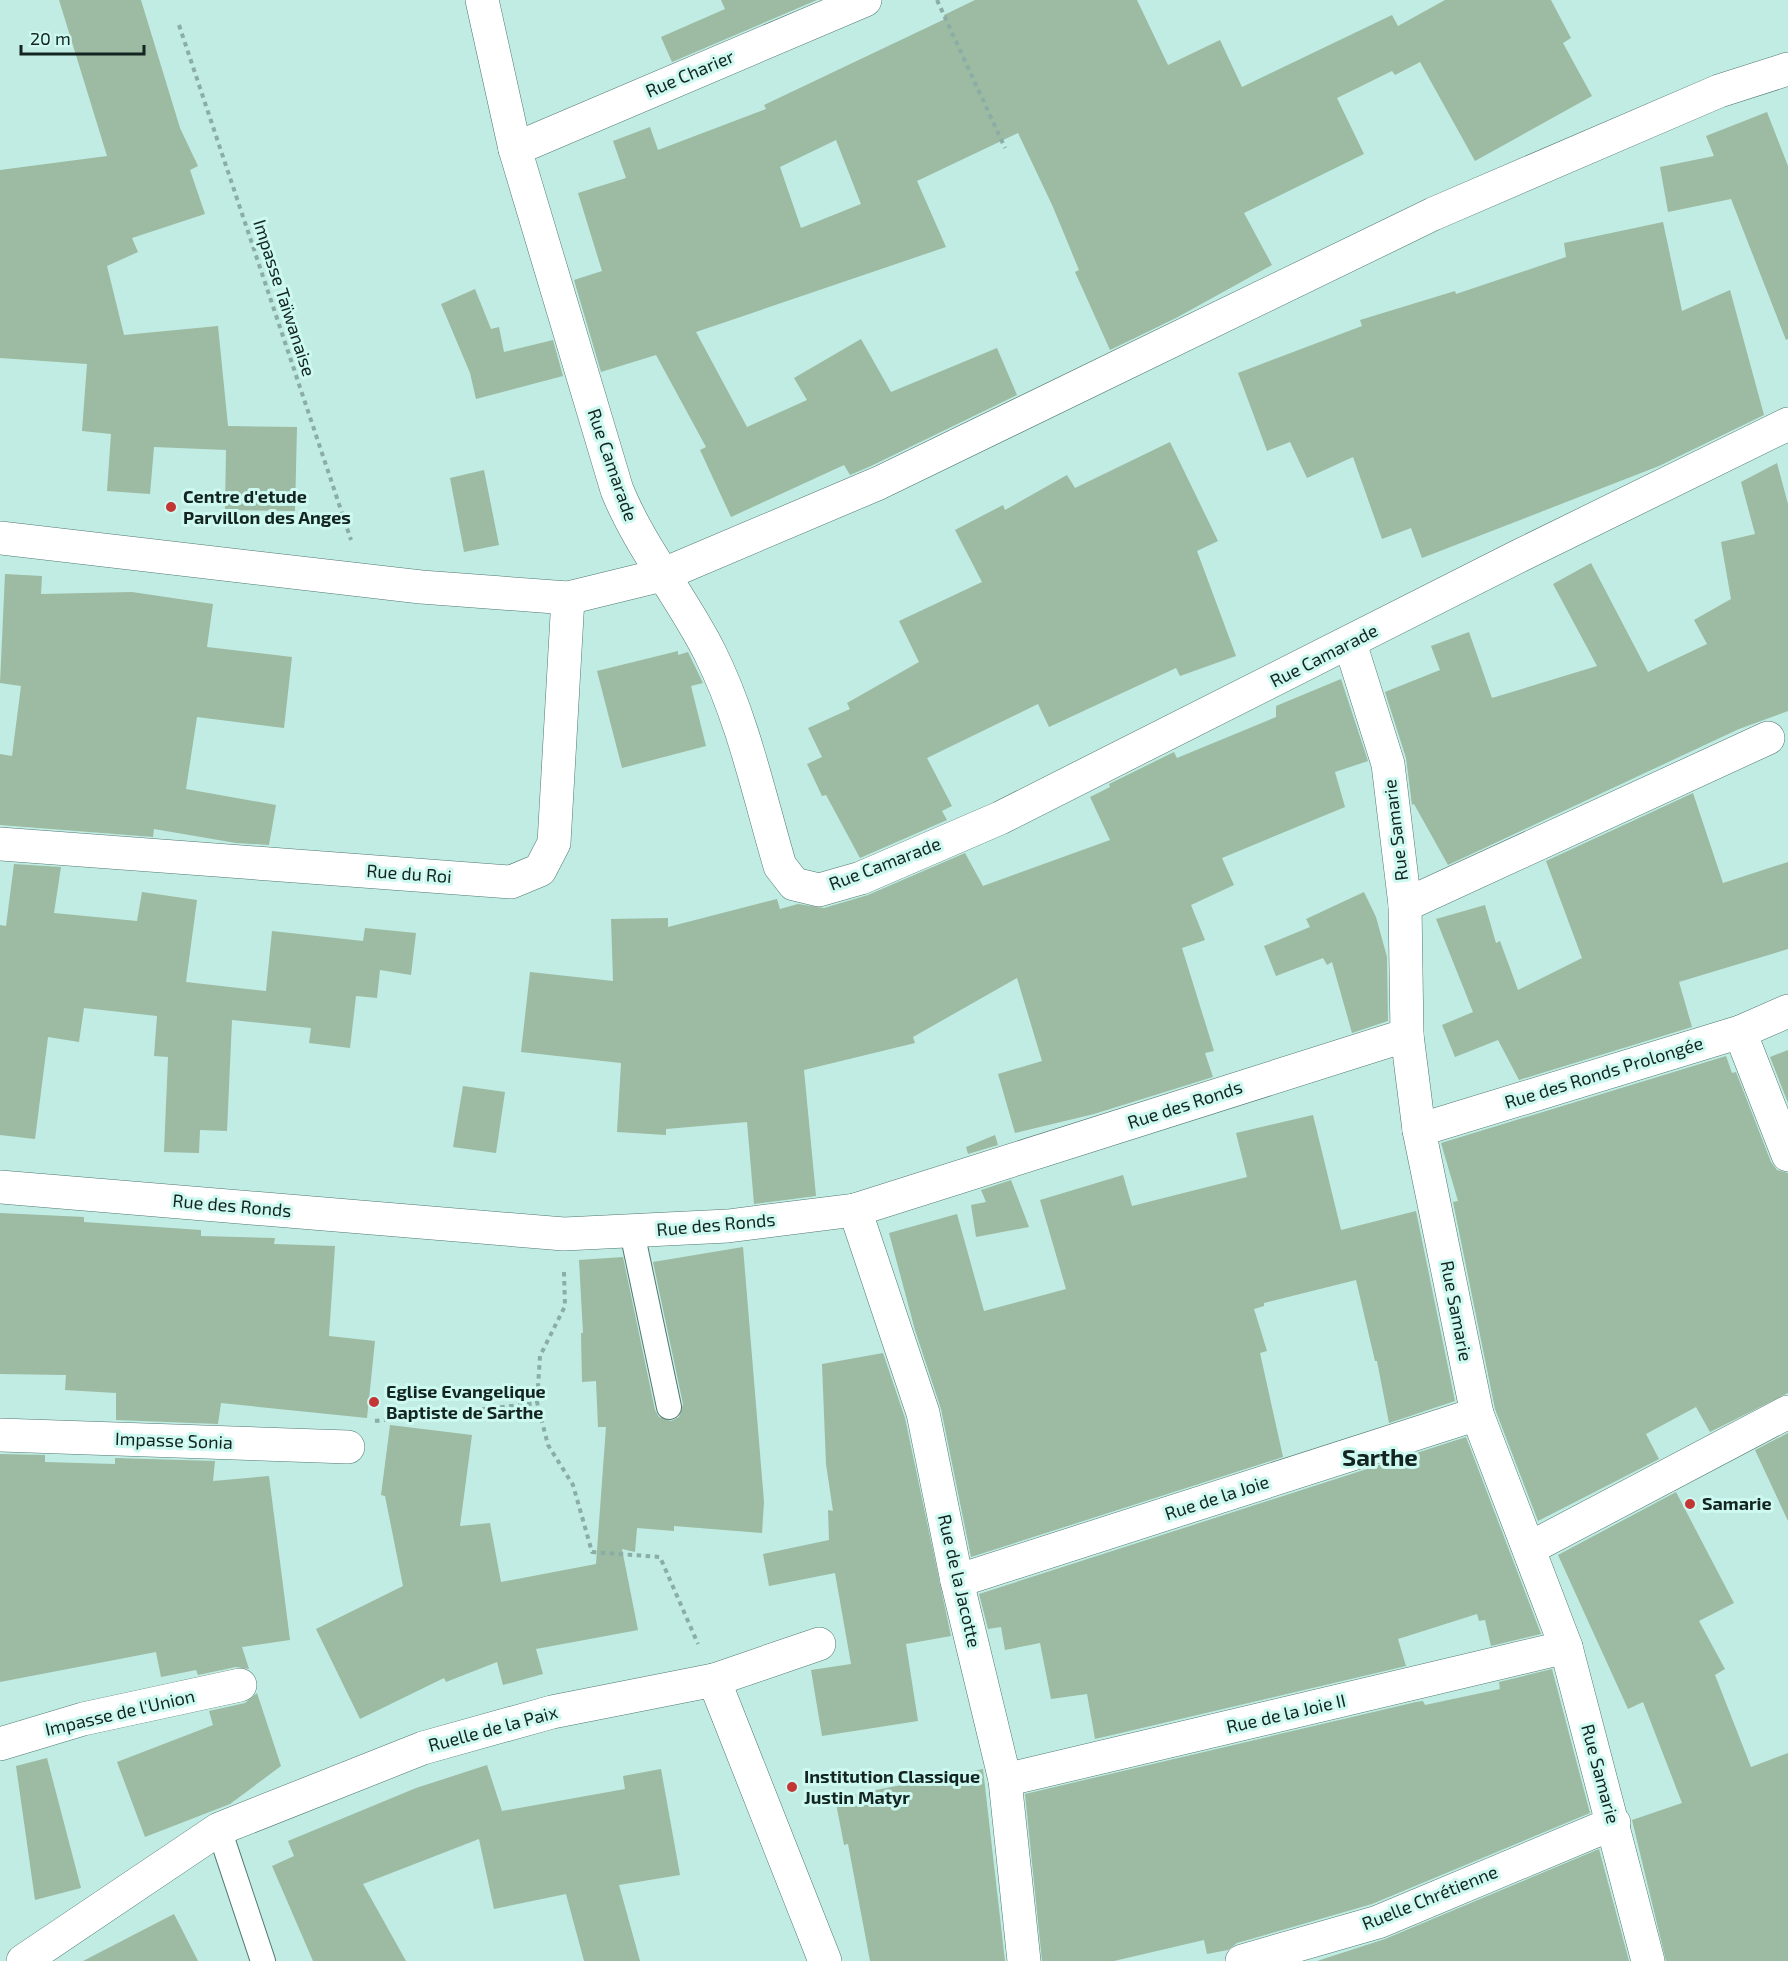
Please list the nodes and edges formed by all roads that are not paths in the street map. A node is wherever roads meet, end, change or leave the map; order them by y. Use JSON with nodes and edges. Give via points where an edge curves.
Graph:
{"nodes":[{"id":1,"x":482,"y":0,"type":"edge"},
{"id":2,"x":865,"y":0,"type":"edge"},
{"id":3,"x":1788,"y":69,"type":"edge"},
{"id":4,"x":515,"y":149,"type":"junction"},
{"id":5,"x":1788,"y":424,"type":"edge"},
{"id":6,"x":0,"y":538,"type":"edge"},
{"id":7,"x":662,"y":575,"type":"junction"},
{"id":8,"x":568,"y":598,"type":"junction"},
{"id":9,"x":1350,"y":643,"type":"junction"},
{"id":10,"x":1768,"y":738,"type":"dead end"},
{"id":11,"x":0,"y":844,"type":"edge"},
{"id":12,"x":1406,"y":905,"type":"junction"},
{"id":13,"x":1788,"y":1011,"type":"edge"},
{"id":14,"x":1740,"y":1032,"type":"junction"},
{"id":15,"x":1407,"y":1035,"type":"junction"},
{"id":16,"x":1419,"y":1130,"type":"junction"},
{"id":17,"x":1788,"y":1155,"type":"edge"},
{"id":18,"x":0,"y":1187,"type":"edge"},
{"id":19,"x":855,"y":1210,"type":"junction"},
{"id":20,"x":632,"y":1232,"type":"junction"},
{"id":21,"x":669,"y":1407,"type":"dead end"},
{"id":22,"x":1788,"y":1412,"type":"edge"},
{"id":23,"x":1477,"y":1414,"type":"junction"},
{"id":24,"x":0,"y":1435,"type":"edge"},
{"id":25,"x":348,"y":1447,"type":"road end"},
{"id":26,"x":1530,"y":1548,"type":"junction"},
{"id":27,"x":957,"y":1581,"type":"junction"},
{"id":28,"x":819,"y":1644,"type":"dead end"},
{"id":29,"x":1566,"y":1647,"type":"junction"},
{"id":30,"x":714,"y":1680,"type":"junction"},
{"id":31,"x":240,"y":1685,"type":"dead end"},
{"id":32,"x":0,"y":1744,"type":"edge"},
{"id":33,"x":1005,"y":1780,"type":"junction"},
{"id":34,"x":1614,"y":1823,"type":"junction"},
{"id":35,"x":219,"y":1829,"type":"junction"},
{"id":36,"x":23,"y":1961,"type":"edge"},
{"id":37,"x":263,"y":1961,"type":"edge"},
{"id":38,"x":825,"y":1961,"type":"edge"},
{"id":39,"x":1024,"y":1961,"type":"edge"},
{"id":40,"x":1242,"y":1961,"type":"edge"},
{"id":41,"x":1647,"y":1961,"type":"edge"}],
"edges":[{"from":1,"to":4,"type":"street","name":"Rue Camarade"},
{"from":2,"to":4,"type":"street","name":"Rue Charier"},
{"from":3,"to":7,"type":"street","via":[[1719,91],[1433,214],[879,483]]},
{"from":4,"to":7,"type":"street","name":"Rue Camarade","via":[[617,490],[631,525]]},
{"from":5,"to":9,"type":"street","name":"Rue Camarade"},
{"from":6,"to":8,"type":"street","via":[[421,588]]},
{"from":7,"to":8,"type":"street"},
{"from":7,"to":9,"type":"street","name":"Rue Camarade","via":[[709,650],[729,693],[780,866],[794,884],[819,890],[861,878],[1000,818]]},
{"from":8,"to":11,"type":"street","name":"Rue du Roi","via":[[554,843],[540,870],[511,882]]},
{"from":9,"to":12,"type":"street","name":"Rue Samarie","via":[[1388,764]]},
{"from":10,"to":12,"type":"street"},
{"from":12,"to":15,"type":"street","name":"Rue Samarie"},
{"from":13,"to":14,"type":"street","name":"Rue des Ronds Prolongée"},
{"from":14,"to":16,"type":"street","name":"Rue des Ronds Prolongée"},
{"from":14,"to":17,"type":"street"},
{"from":15,"to":16,"type":"street","name":"Rue Samarie"},
{"from":15,"to":19,"type":"street","name":"Rue des Ronds"},
{"from":16,"to":23,"type":"street","name":"Rue Samarie"},
{"from":18,"to":20,"type":"street","name":"Rue des Ronds","via":[[564,1234]]},
{"from":19,"to":20,"type":"street","name":"Rue des Ronds","via":[[728,1226]]},
{"from":19,"to":27,"type":"street","name":"Rue de la Jacotte","via":[[924,1413]]},
{"from":20,"to":21,"type":"lane"},
{"from":22,"to":26,"type":"street"},
{"from":23,"to":26,"type":"street","name":"Rue Samarie"},
{"from":23,"to":27,"type":"street","name":"Rue de la Joie"},
{"from":24,"to":25,"type":"street","name":"Impasse Sonia"},
{"from":26,"to":29,"type":"street","name":"Rue Samarie"},
{"from":27,"to":33,"type":"street","name":"Rue de la Jacotte"},
{"from":28,"to":30,"type":"street","name":"Ruelle de la Paix"},
{"from":29,"to":33,"type":"street","name":"Rue de la Joie II"},
{"from":29,"to":34,"type":"street","name":"Rue Samarie"},
{"from":30,"to":35,"type":"street","name":"Ruelle de la Paix","via":[[552,1712],[423,1748]]},
{"from":30,"to":38,"type":"street"},
{"from":31,"to":32,"type":"street","name":"Impasse de l'Union","via":[[83,1719]]},
{"from":33,"to":39,"type":"street","name":"Rue de la Jacotte"},
{"from":34,"to":40,"type":"street","name":"Ruelle Chrétienne","via":[[1377,1922]]},
{"from":34,"to":41,"type":"street","name":"Rue Samarie"},
{"from":35,"to":36,"type":"street","name":"Ruelle de la Paix"},
{"from":35,"to":37,"type":"lane"}]}
